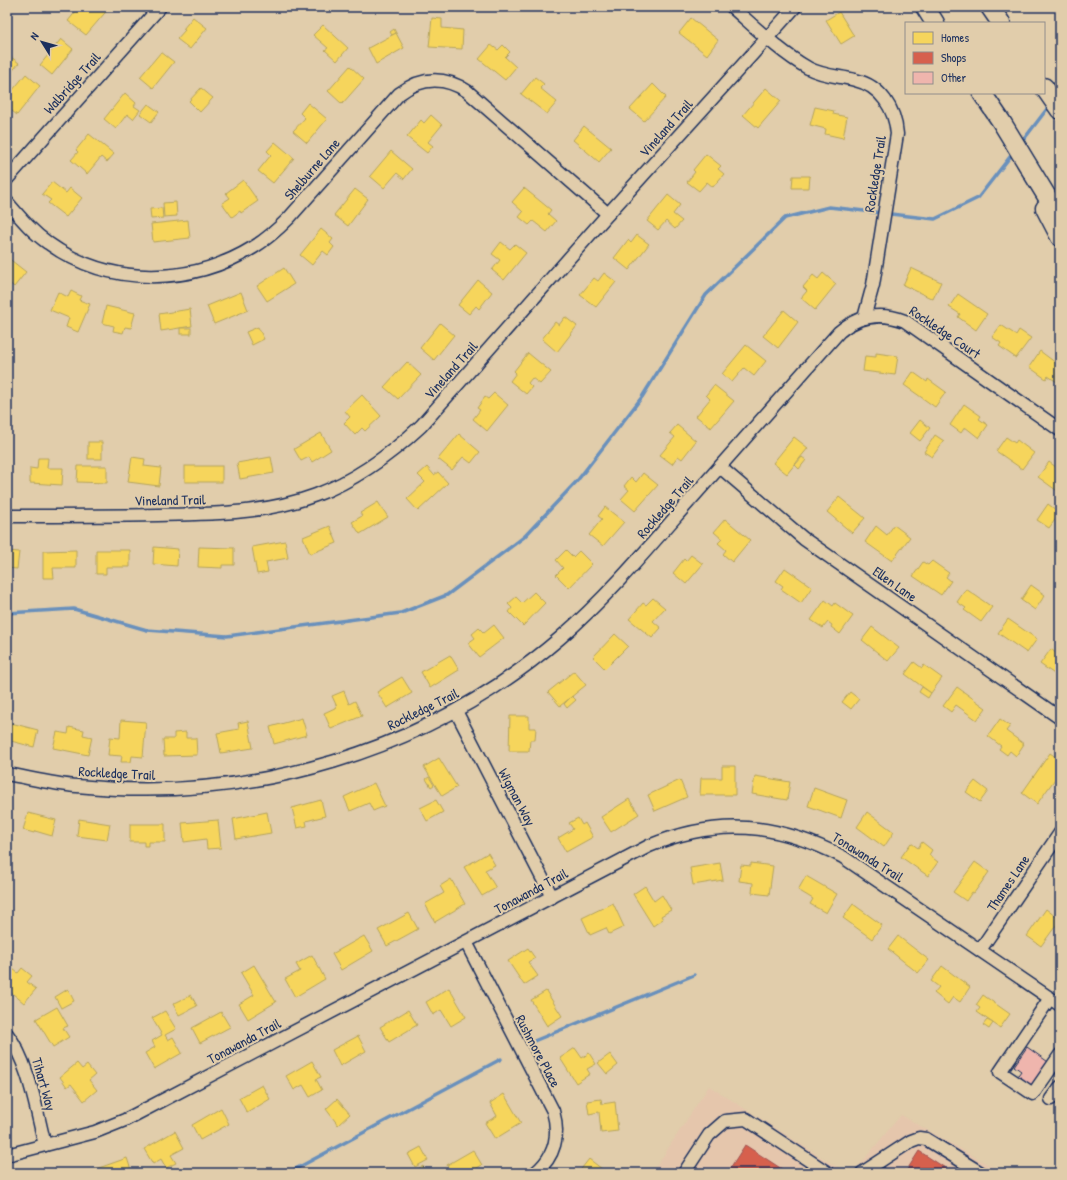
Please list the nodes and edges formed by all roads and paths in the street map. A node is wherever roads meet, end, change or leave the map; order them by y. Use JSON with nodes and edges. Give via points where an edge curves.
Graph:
{"nodes":[{"id":1,"x":160,"y":7,"type":"edge"},
{"id":2,"x":732,"y":7,"type":"edge"},
{"id":3,"x":795,"y":7,"type":"edge"},
{"id":4,"x":925,"y":7,"type":"edge"},
{"id":5,"x":990,"y":7,"type":"edge"},
{"id":6,"x":934,"y":22,"type":"edge"},
{"id":7,"x":1000,"y":22,"type":"edge"},
{"id":8,"x":768,"y":38,"type":"junction"},
{"id":9,"x":1045,"y":87,"type":"edge"},
{"id":10,"x":1045,"y":88,"type":"edge"},
{"id":11,"x":983,"y":94,"type":"edge"},
{"id":12,"x":1060,"y":107,"type":"edge"},
{"id":13,"x":1060,"y":110,"type":"edge"},
{"id":14,"x":1001,"y":122,"type":"junction"},
{"id":15,"x":7,"y":179,"type":"edge"},
{"id":16,"x":7,"y":202,"type":"edge"},
{"id":17,"x":608,"y":214,"type":"junction"},
{"id":18,"x":1060,"y":218,"type":"edge"},
{"id":19,"x":1060,"y":237,"type":"edge"},
{"id":20,"x":864,"y":318,"type":"junction"},
{"id":21,"x":1060,"y":430,"type":"edge"},
{"id":22,"x":749,"y":434,"type":"joint"},
{"id":23,"x":720,"y":467,"type":"junction"},
{"id":24,"x":7,"y":516,"type":"edge"},
{"id":25,"x":456,"y":711,"type":"junction"},
{"id":26,"x":1060,"y":718,"type":"edge"},
{"id":27,"x":7,"y":774,"type":"edge"},
{"id":28,"x":1060,"y":833,"type":"edge"},
{"id":29,"x":552,"y":897,"type":"junction"},
{"id":30,"x":466,"y":942,"type":"junction"},
{"id":31,"x":980,"y":950,"type":"junction"},
{"id":32,"x":1055,"y":1001,"type":"edge"},
{"id":33,"x":7,"y":1034,"type":"edge"},
{"id":34,"x":1060,"y":1055,"type":"edge"},
{"id":35,"x":1060,"y":1086,"type":"edge"},
{"id":36,"x":1051,"y":1099,"type":"dead end"},
{"id":37,"x":45,"y":1145,"type":"junction"},
{"id":38,"x":7,"y":1154,"type":"edge"},
{"id":39,"x":535,"y":1173,"type":"edge"},
{"id":40,"x":684,"y":1173,"type":"edge"},
{"id":41,"x":828,"y":1173,"type":"edge"},
{"id":42,"x":862,"y":1173,"type":"edge"},
{"id":43,"x":981,"y":1173,"type":"edge"}],
"edges":[{"from":1,"to":15,"type":"street","name":"Walbridge Trail"},
{"from":2,"to":8,"type":"street"},
{"from":3,"to":8,"type":"street","name":"Vineland Trail"},
{"from":4,"to":6,"type":"highway"},
{"from":5,"to":7,"type":"highway"},
{"from":8,"to":17,"type":"street","name":"Vineland Trail"},
{"from":8,"to":20,"type":"street","name":"Rockledge Trail","via":[[790,56],[817,72],[857,80],[869,86],[884,98],[894,115],[897,134],[873,285]]},
{"from":9,"to":12,"type":"highway"},
{"from":10,"to":13,"type":"highway"},
{"from":11,"to":14,"type":"highway"},
{"from":14,"to":18,"type":"highway"},
{"from":14,"to":19,"type":"highway"},
{"from":16,"to":17,"type":"street","name":"Shelburne Lane","via":[[47,243],[89,265],[124,274],[156,277],[201,270],[239,256],[272,234],[399,94],[416,84],[436,80],[467,91]]},
{"from":17,"to":24,"type":"street","name":"Vineland Trail","via":[[422,426],[375,465],[345,483],[291,503],[221,514]]},
{"from":20,"to":21,"type":"street","name":"Rockledge Court","via":[[884,316],[905,321]]},
{"from":20,"to":22,"type":"street","name":"Rockledge Court","via":[[839,332]]},
{"from":22,"to":23,"type":"street","name":"Rockledge Trail"},
{"from":23,"to":25,"type":"street","name":"Rockledge Trail","via":[[620,580],[576,624],[530,662]]},
{"from":23,"to":26,"type":"street","name":"Ellen Lane","via":[[804,540]]},
{"from":25,"to":27,"type":"street","name":"Rockledge Trail","via":[[395,740],[342,760],[239,783],[163,790],[123,789],[76,786]]},
{"from":25,"to":29,"type":"street","name":"Wigman Way"},
{"from":28,"to":31,"type":"street","name":"Thames Lane"},
{"from":29,"to":30,"type":"street","name":"Tonawanda Trail"},
{"from":29,"to":31,"type":"street","name":"Tonawanda Trail","via":[[649,846],[684,834],[712,829],[772,830],[797,836],[843,856]]},
{"from":30,"to":37,"type":"street","name":"Tonawanda Trail","via":[[125,1120],[95,1132]]},
{"from":30,"to":39,"type":"street","name":"Rushmore Place","via":[[556,1120],[553,1150]]},
{"from":31,"to":32,"type":"street","name":"Tonawanda Trail"},
{"from":32,"to":34,"type":"street","via":[[1000,1072],[1033,1094]]},
{"from":33,"to":37,"type":"street","name":"Tihart Way","via":[[18,1049],[25,1066]]},
{"from":35,"to":36,"type":"street"},
{"from":37,"to":38,"type":"street","name":"Tonawanda Trail"},
{"from":40,"to":41,"type":"street","via":[[709,1136],[726,1121],[746,1119]]},
{"from":42,"to":43,"type":"street","via":[[919,1138],[926,1139]]}]}
